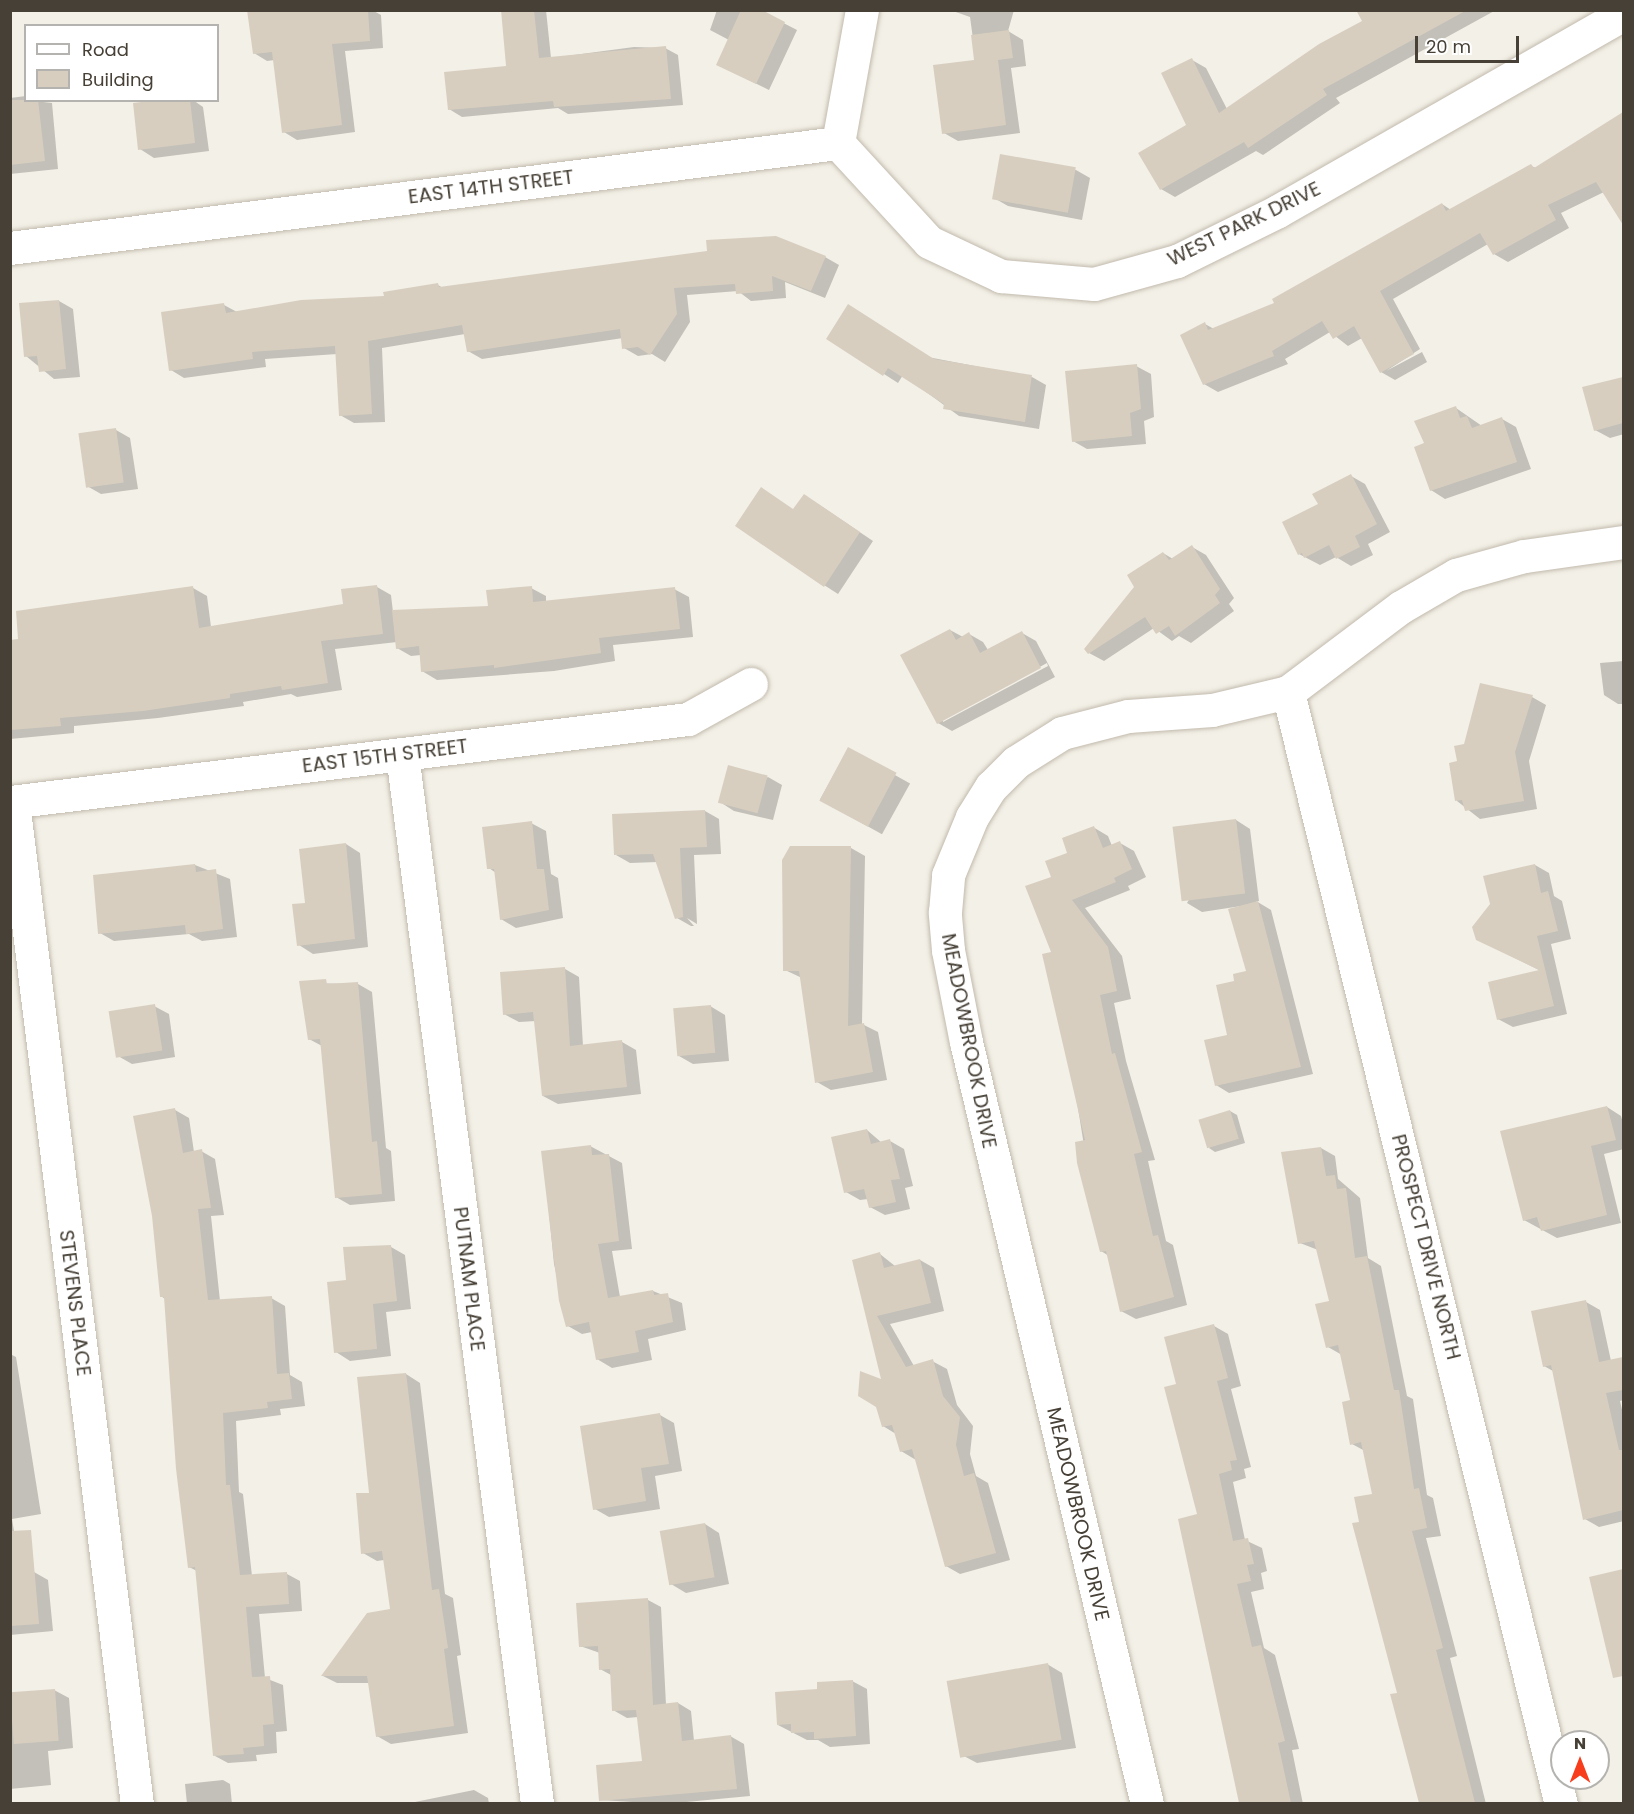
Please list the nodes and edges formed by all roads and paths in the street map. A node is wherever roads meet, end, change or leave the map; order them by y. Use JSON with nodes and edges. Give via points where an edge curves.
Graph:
{"nodes":[{"id":1,"x":862,"y":10,"type":"edge"},
{"id":2,"x":1623,"y":14,"type":"edge"},
{"id":3,"x":838,"y":143,"type":"junction"},
{"id":4,"x":10,"y":248,"type":"edge"},
{"id":5,"x":1623,"y":542,"type":"edge"},
{"id":6,"x":751,"y":684,"type":"dead end"},
{"id":7,"x":1288,"y":692,"type":"junction"},
{"id":8,"x":402,"y":754,"type":"junction"},
{"id":9,"x":12,"y":802,"type":"edge"},
{"id":10,"x":137,"y":1803,"type":"edge"},
{"id":11,"x":537,"y":1803,"type":"edge"},
{"id":12,"x":1147,"y":1803,"type":"edge"},
{"id":13,"x":1561,"y":1803,"type":"edge"}],
"edges":[{"from":1,"to":3,"type":"street"},
{"from":2,"to":3,"type":"street","name":"WEST PARK DRIVE","via":[[1278,211],[1177,261],[1094,284],[1001,276],[929,242]]},
{"from":3,"to":4,"type":"street","name":"EAST 14TH STREET"},
{"from":5,"to":7,"type":"street","name":"MEADOWBROOK DRIVE","via":[[1524,556],[1456,575],[1401,607]]},
{"from":6,"to":8,"type":"street","name":"EAST 15TH STREET","via":[[688,719]]},
{"from":7,"to":12,"type":"street","name":"MEADOWBROOK DRIVE","via":[[1212,710],[1128,716],[1062,733],[1016,762],[992,787],[972,817],[948,875],[948,950],[966,1042]]},
{"from":7,"to":13,"type":"street","name":"PROSPECT DRIVE NORTH"},
{"from":8,"to":9,"type":"street","name":"EAST 15TH STREET"},
{"from":8,"to":11,"type":"street","name":"PUTNAM PLACE"},
{"from":9,"to":10,"type":"street","name":"STEVENS PLACE"}]}
